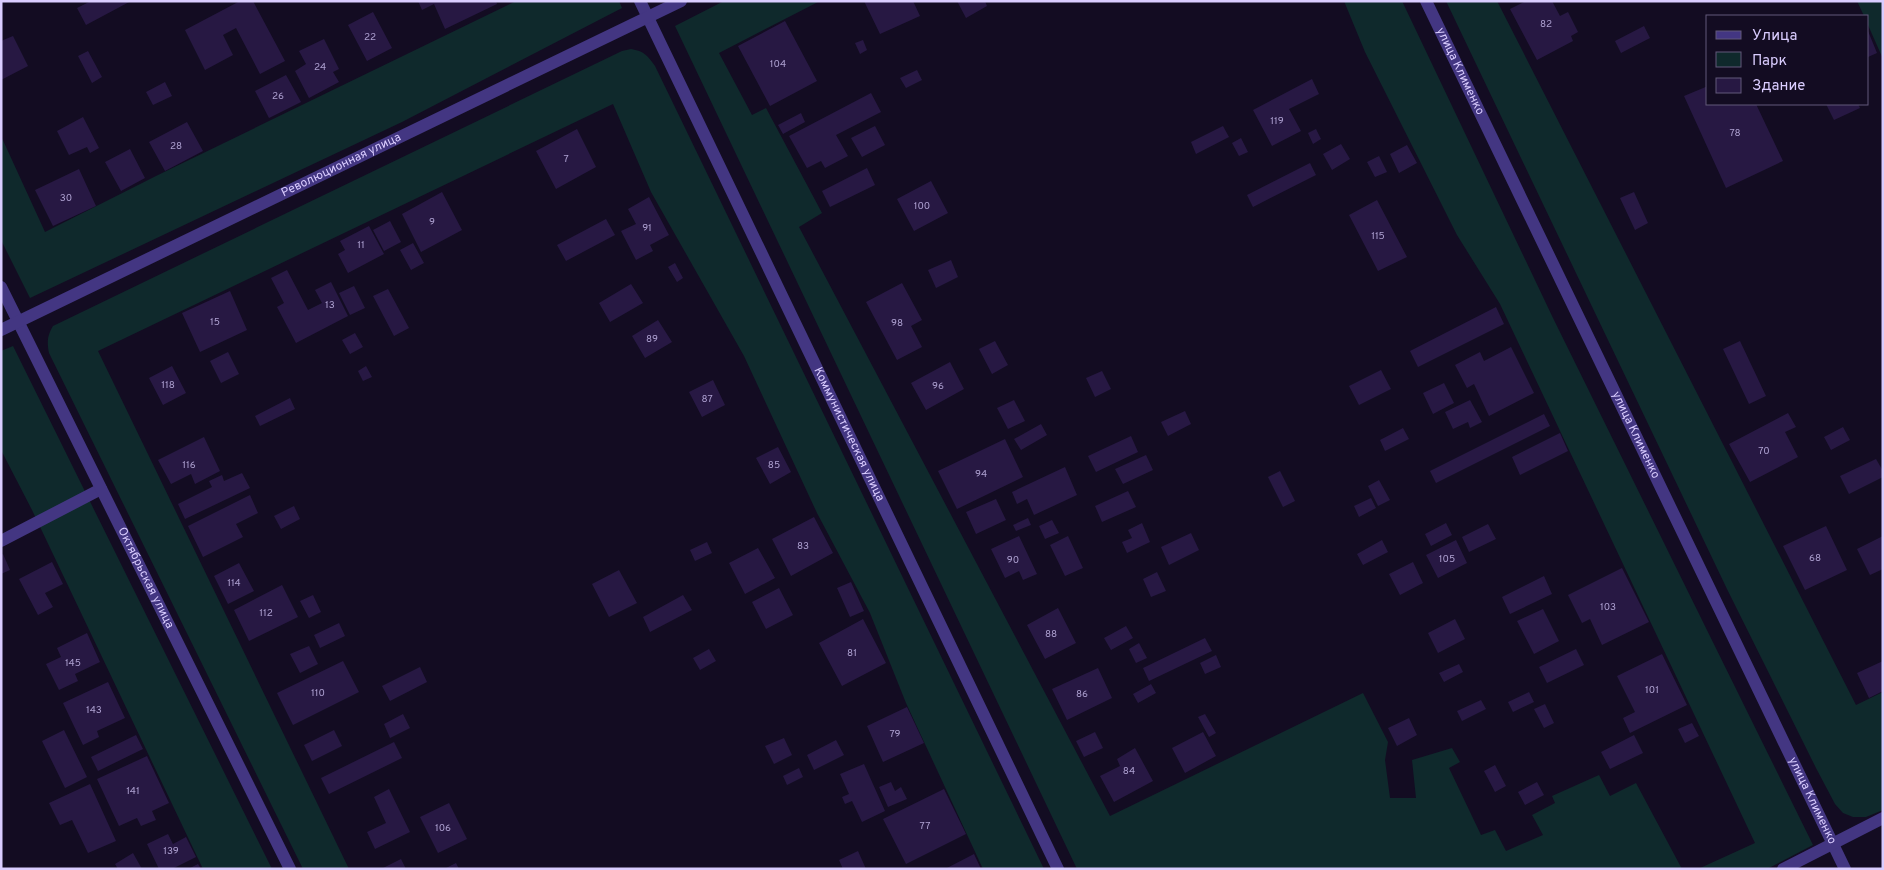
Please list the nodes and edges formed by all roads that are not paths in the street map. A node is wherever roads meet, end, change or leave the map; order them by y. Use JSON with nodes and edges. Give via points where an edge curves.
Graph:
{"nodes":[{"id":1,"x":640,"y":1,"type":"edge"},
{"id":2,"x":680,"y":1,"type":"edge"},
{"id":3,"x":1426,"y":1,"type":"edge"},
{"id":4,"x":648,"y":18,"type":"junction"},
{"id":5,"x":1,"y":287,"type":"edge"},
{"id":6,"x":18,"y":322,"type":"junction"},
{"id":7,"x":1,"y":330,"type":"edge"},
{"id":8,"x":101,"y":489,"type":"junction"},
{"id":9,"x":1,"y":541,"type":"edge"},
{"id":10,"x":1883,"y":818,"type":"edge"},
{"id":11,"x":1833,"y":844,"type":"junction"},
{"id":12,"x":290,"y":869,"type":"edge"},
{"id":13,"x":1058,"y":869,"type":"edge"},
{"id":14,"x":1783,"y":869,"type":"edge"},
{"id":15,"x":1845,"y":869,"type":"edge"}],
"edges":[{"from":1,"to":4,"type":"street","name":"Коммунистическая улица"},
{"from":2,"to":4,"type":"street","name":"Революционная улица"},
{"from":3,"to":11,"type":"street","name":"улица Клименко"},
{"from":4,"to":6,"type":"street","name":"Революционная улица"},
{"from":4,"to":13,"type":"street","name":"Коммунистическая улица"},
{"from":5,"to":6,"type":"street","name":"Октябрьская улица"},
{"from":6,"to":7,"type":"street","name":"Революционная улица"},
{"from":6,"to":8,"type":"street","name":"Октябрьская улица"},
{"from":8,"to":9,"type":"street"},
{"from":8,"to":12,"type":"street","name":"Октябрьская улица"},
{"from":10,"to":11,"type":"street"},
{"from":11,"to":14,"type":"street"},
{"from":11,"to":15,"type":"street","name":"улица Клименко"}]}
